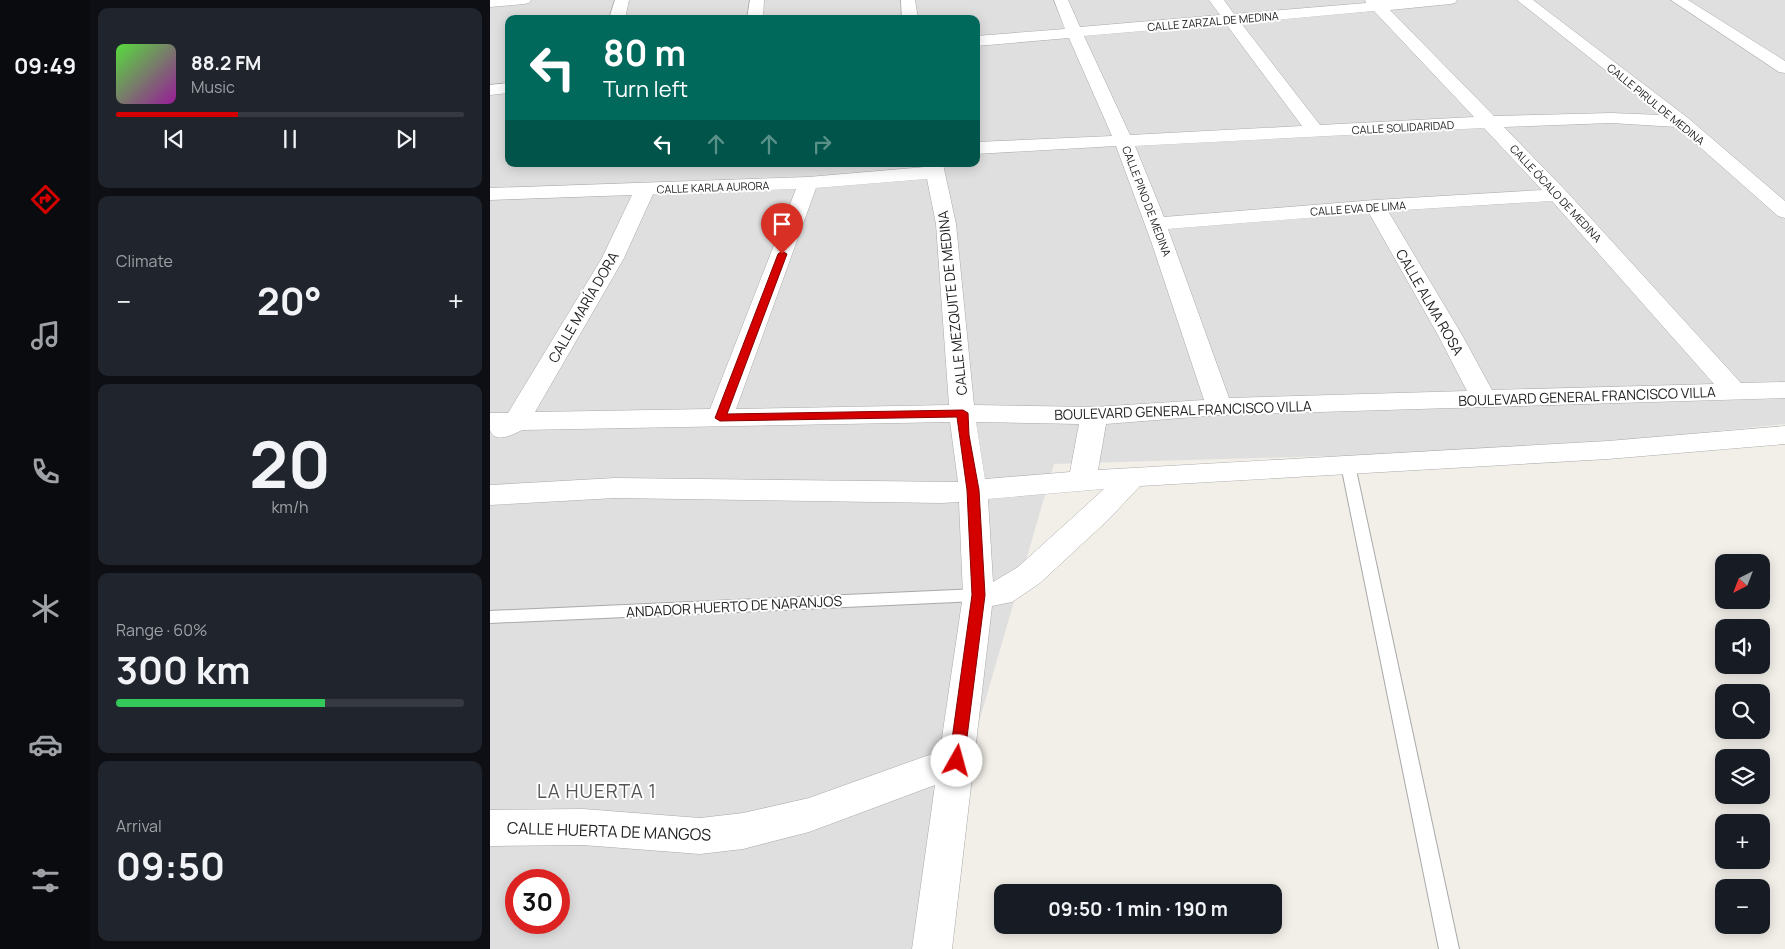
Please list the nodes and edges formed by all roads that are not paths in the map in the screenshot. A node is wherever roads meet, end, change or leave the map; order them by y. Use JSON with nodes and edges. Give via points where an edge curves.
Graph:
{"nodes":[{"id":1,"x":524,"y":0,"type":"edge"},
{"id":2,"x":622,"y":0,"type":"edge"},
{"id":3,"x":757,"y":0,"type":"edge"},
{"id":4,"x":908,"y":0,"type":"edge"},
{"id":5,"x":1061,"y":0,"type":"edge"},
{"id":6,"x":1216,"y":0,"type":"edge"},
{"id":7,"x":1450,"y":0,"type":"edge"},
{"id":8,"x":1524,"y":0,"type":"edge"},
{"id":9,"x":1678,"y":0,"type":"edge"},
{"id":10,"x":490,"y":3,"type":"edge"},
{"id":11,"x":1375,"y":3,"type":"edge"},
{"id":12,"x":618,"y":15,"type":"edge"},
{"id":13,"x":755,"y":15,"type":"edge"},
{"id":14,"x":910,"y":15,"type":"edge"},
{"id":15,"x":1230,"y":20,"type":"junction"},
{"id":16,"x":1074,"y":33,"type":"junction"},
{"id":17,"x":980,"y":41,"type":"edge"},
{"id":18,"x":1785,"y":68,"type":"edge"},
{"id":19,"x":505,"y":88,"type":"edge"},
{"id":20,"x":490,"y":90,"type":"edge"},
{"id":21,"x":1489,"y":122,"type":"junction"},
{"id":22,"x":1682,"y":122,"type":"junction"},
{"id":23,"x":1316,"y":132,"type":"junction"},
{"id":24,"x":1124,"y":140,"type":"junction"},
{"id":25,"x":980,"y":148,"type":"edge"},
{"id":26,"x":935,"y":168,"type":"edge"},
{"id":27,"x":808,"y":183,"type":"junction"},
{"id":28,"x":645,"y":189,"type":"junction"},
{"id":29,"x":1559,"y":195,"type":"junction"},
{"id":30,"x":491,"y":196,"type":"edge"},
{"id":31,"x":1374,"y":206,"type":"junction"},
{"id":32,"x":1785,"y":212,"type":"edge"},
{"id":33,"x":1157,"y":224,"type":"junction"},
{"id":34,"x":1785,"y":390,"type":"edge"},
{"id":35,"x":1734,"y":391,"type":"junction"},
{"id":36,"x":1484,"y":399,"type":"junction"},
{"id":37,"x":1219,"y":408,"type":"junction"},
{"id":38,"x":963,"y":413,"type":"junction"},
{"id":39,"x":1094,"y":416,"type":"junction"},
{"id":40,"x":720,"y":418,"type":"junction"},
{"id":41,"x":490,"y":422,"type":"edge"},
{"id":42,"x":516,"y":422,"type":"junction"},
{"id":43,"x":490,"y":435,"type":"edge"},
{"id":44,"x":1785,"y":435,"type":"edge"},
{"id":45,"x":1348,"y":465,"type":"junction"},
{"id":46,"x":1132,"y":478,"type":"junction"},
{"id":47,"x":1082,"y":481,"type":"junction"},
{"id":48,"x":973,"y":490,"type":"junction"},
{"id":49,"x":490,"y":495,"type":"edge"},
{"id":50,"x":978,"y":595,"type":"junction"},
{"id":51,"x":490,"y":617,"type":"edge"},
{"id":52,"x":957,"y":761,"type":"junction"},
{"id":53,"x":490,"y":828,"type":"edge"},
{"id":54,"x":932,"y":949,"type":"edge"},
{"id":55,"x":1449,"y":949,"type":"edge"}],
"edges":[{"from":1,"to":10,"type":"street"},
{"from":2,"to":12,"type":"street"},
{"from":3,"to":13,"type":"street"},
{"from":4,"to":14,"type":"street"},
{"from":5,"to":16,"type":"street","name":"CALLE PINO DE MEDINA"},
{"from":6,"to":15,"type":"street"},
{"from":7,"to":11,"type":"street","name":"CALLE ZARZAL DE MEDINA"},
{"from":8,"to":22,"type":"street","name":"CALLE PIRUL DE MEDINA"},
{"from":9,"to":18,"type":"street"},
{"from":11,"to":15,"type":"street","name":"CALLE ZARZAL DE MEDINA"},
{"from":11,"to":21,"type":"street","name":"CALLE ÓCALO DE MEDINA"},
{"from":15,"to":16,"type":"street","name":"CALLE ZARZAL DE MEDINA"},
{"from":15,"to":23,"type":"street"},
{"from":16,"to":17,"type":"street","name":"CALLE ZARZAL DE MEDINA"},
{"from":16,"to":24,"type":"street","name":"CALLE PINO DE MEDINA"},
{"from":19,"to":20,"type":"street"},
{"from":21,"to":22,"type":"street","name":"CALLE SOLIDARIDAD","via":[[1611,118]]},
{"from":21,"to":23,"type":"street","name":"CALLE SOLIDARIDAD"},
{"from":21,"to":29,"type":"street","name":"CALLE ÓCALO DE MEDINA"},
{"from":22,"to":32,"type":"street","name":"CALLE PIRUL DE MEDINA"},
{"from":23,"to":24,"type":"street","name":"CALLE SOLIDARIDAD"},
{"from":24,"to":25,"type":"street","name":"CALLE SOLIDARIDAD"},
{"from":24,"to":33,"type":"street","name":"CALLE PINO DE MEDINA"},
{"from":26,"to":27,"type":"street","name":"CALLE KARLA AURORA"},
{"from":26,"to":38,"type":"street","name":"CALLE MEZQUITE DE MEDINA","via":[[946,224]]},
{"from":27,"to":28,"type":"street","name":"CALLE KARLA AURORA"},
{"from":27,"to":40,"type":"street"},
{"from":28,"to":30,"type":"street","name":"CALLE KARLA AURORA"},
{"from":28,"to":42,"type":"street","name":"CALLE MARÍA DORA","via":[[613,258]]},
{"from":29,"to":31,"type":"street","name":"CALLE EVA DE LIMA"},
{"from":29,"to":35,"type":"street","name":"CALLE ÓCALO DE MEDINA"},
{"from":31,"to":33,"type":"street","name":"CALLE EVA DE LIMA"},
{"from":31,"to":36,"type":"street","name":"CALLE ALMA ROSA"},
{"from":33,"to":37,"type":"street","name":"CALLE PINO DE MEDINA"},
{"from":34,"to":35,"type":"street","name":"BOULEVARD GENERAL FRANCISCO VILLA"},
{"from":35,"to":36,"type":"street","name":"BOULEVARD GENERAL FRANCISCO VILLA"},
{"from":36,"to":37,"type":"street","name":"BOULEVARD GENERAL FRANCISCO VILLA"},
{"from":37,"to":39,"type":"street","name":"BOULEVARD GENERAL FRANCISCO VILLA"},
{"from":38,"to":39,"type":"street","name":"BOULEVARD GENERAL FRANCISCO VILLA"},
{"from":38,"to":40,"type":"street","name":"BOULEVARD GENERAL FRANCISCO VILLA"},
{"from":38,"to":48,"type":"street","name":"CALLE MEZQUITE DE MEDINA"},
{"from":39,"to":47,"type":"street"},
{"from":40,"to":42,"type":"street","name":"BOULEVARD GENERAL FRANCISCO VILLA"},
{"from":41,"to":42,"type":"street","name":"BOULEVARD GENERAL FRANCISCO VILLA"},
{"from":42,"to":43,"type":"street"},
{"from":44,"to":45,"type":"street","via":[[1608,450]]},
{"from":45,"to":46,"type":"street"},
{"from":45,"to":55,"type":"lane"},
{"from":46,"to":47,"type":"street"},
{"from":46,"to":50,"type":"street","via":[[1030,575],[1001,594]]},
{"from":47,"to":48,"type":"street"},
{"from":48,"to":49,"type":"street","via":[[892,493],[615,488]]},
{"from":48,"to":50,"type":"street","name":"CALLE MEZQUITE DE MEDINA"},
{"from":50,"to":51,"type":"lane","name":"ANDADOR HUERTO DE NARANJOS"},
{"from":50,"to":52,"type":"street","name":"CALLE MEZQUITE DE MEDINA"},
{"from":52,"to":53,"type":"street","name":"CALLE HUERTA DE MANGOS","via":[[809,815],[743,831],[700,836],[583,828]]},
{"from":52,"to":54,"type":"street","name":"CALLE MEZQUITE DE MEDINA"}]}
